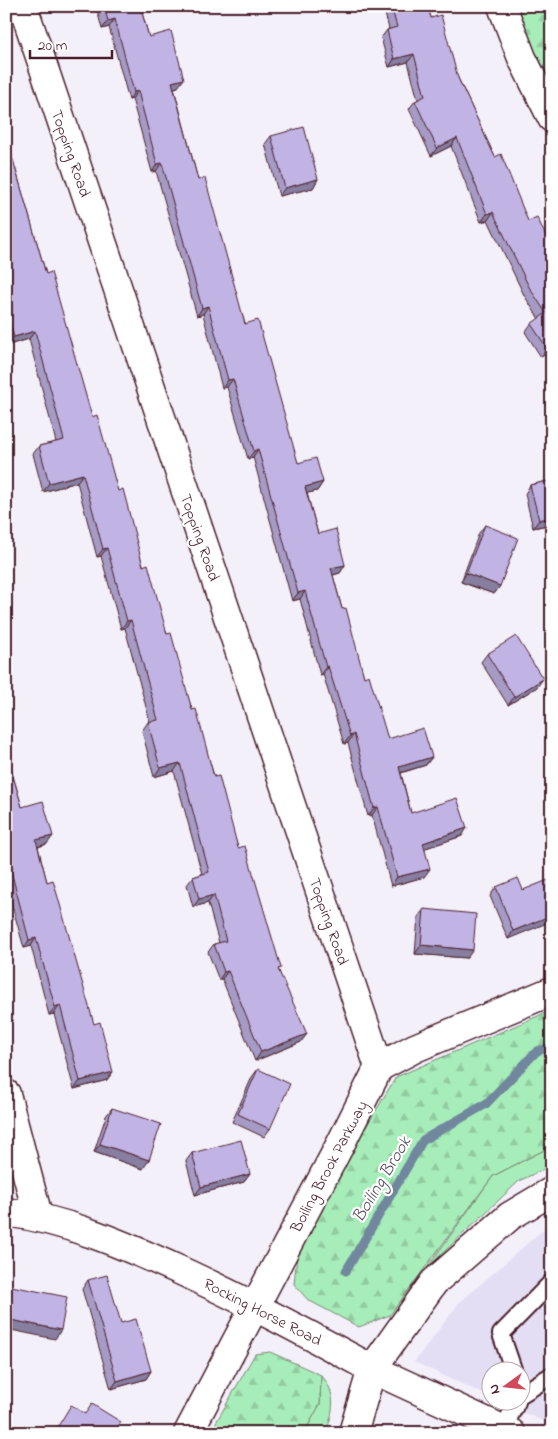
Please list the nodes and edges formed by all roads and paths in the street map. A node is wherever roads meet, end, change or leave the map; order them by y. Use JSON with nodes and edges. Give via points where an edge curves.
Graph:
{"nodes":[{"id":1,"x":23,"y":6,"type":"edge"},
{"id":2,"x":502,"y":6,"type":"edge"},
{"id":3,"x":552,"y":118,"type":"edge"},
{"id":4,"x":552,"y":991,"type":"edge"},
{"id":5,"x":379,"y":1067,"type":"junction"},
{"id":6,"x":6,"y":1094,"type":"edge"},
{"id":7,"x":552,"y":1191,"type":"edge"},
{"id":8,"x":6,"y":1212,"type":"edge"},
{"id":9,"x":38,"y":1216,"type":"junction"},
{"id":10,"x":552,"y":1282,"type":"edge"},
{"id":11,"x":254,"y":1305,"type":"junction"},
{"id":12,"x":511,"y":1362,"type":"edge"},
{"id":13,"x":372,"y":1369,"type":"junction"},
{"id":14,"x":552,"y":1375,"type":"edge"},
{"id":15,"x":530,"y":1388,"type":"edge"},
{"id":16,"x":514,"y":1412,"type":"edge"},
{"id":17,"x":507,"y":1431,"type":"edge"},
{"id":18,"x":188,"y":1433,"type":"edge"},
{"id":19,"x":353,"y":1433,"type":"edge"}],
"edges":[{"from":1,"to":5,"type":"street","name":"Topping Road"},
{"from":2,"to":3,"type":"street","via":[[522,58]]},
{"from":4,"to":5,"type":"street","via":[[415,1048]]},
{"from":5,"to":11,"type":"street","name":"Boiling Brook Parkway"},
{"from":6,"to":9,"type":"street"},
{"from":7,"to":13,"type":"street","via":[[510,1216],[434,1282]]},
{"from":8,"to":9,"type":"street","name":"Rocking Horse Road"},
{"from":9,"to":11,"type":"street","name":"Rocking Horse Road","via":[[126,1246]]},
{"from":10,"to":12,"type":"lane","via":[[502,1334]]},
{"from":11,"to":13,"type":"street","name":"Rocking Horse Road"},
{"from":11,"to":18,"type":"street","name":"Boiling Brook Parkway"},
{"from":13,"to":17,"type":"street","name":"Rocking Horse Road"},
{"from":13,"to":19,"type":"street"},
{"from":14,"to":15,"type":"lane"},
{"from":16,"to":17,"type":"lane"}]}
